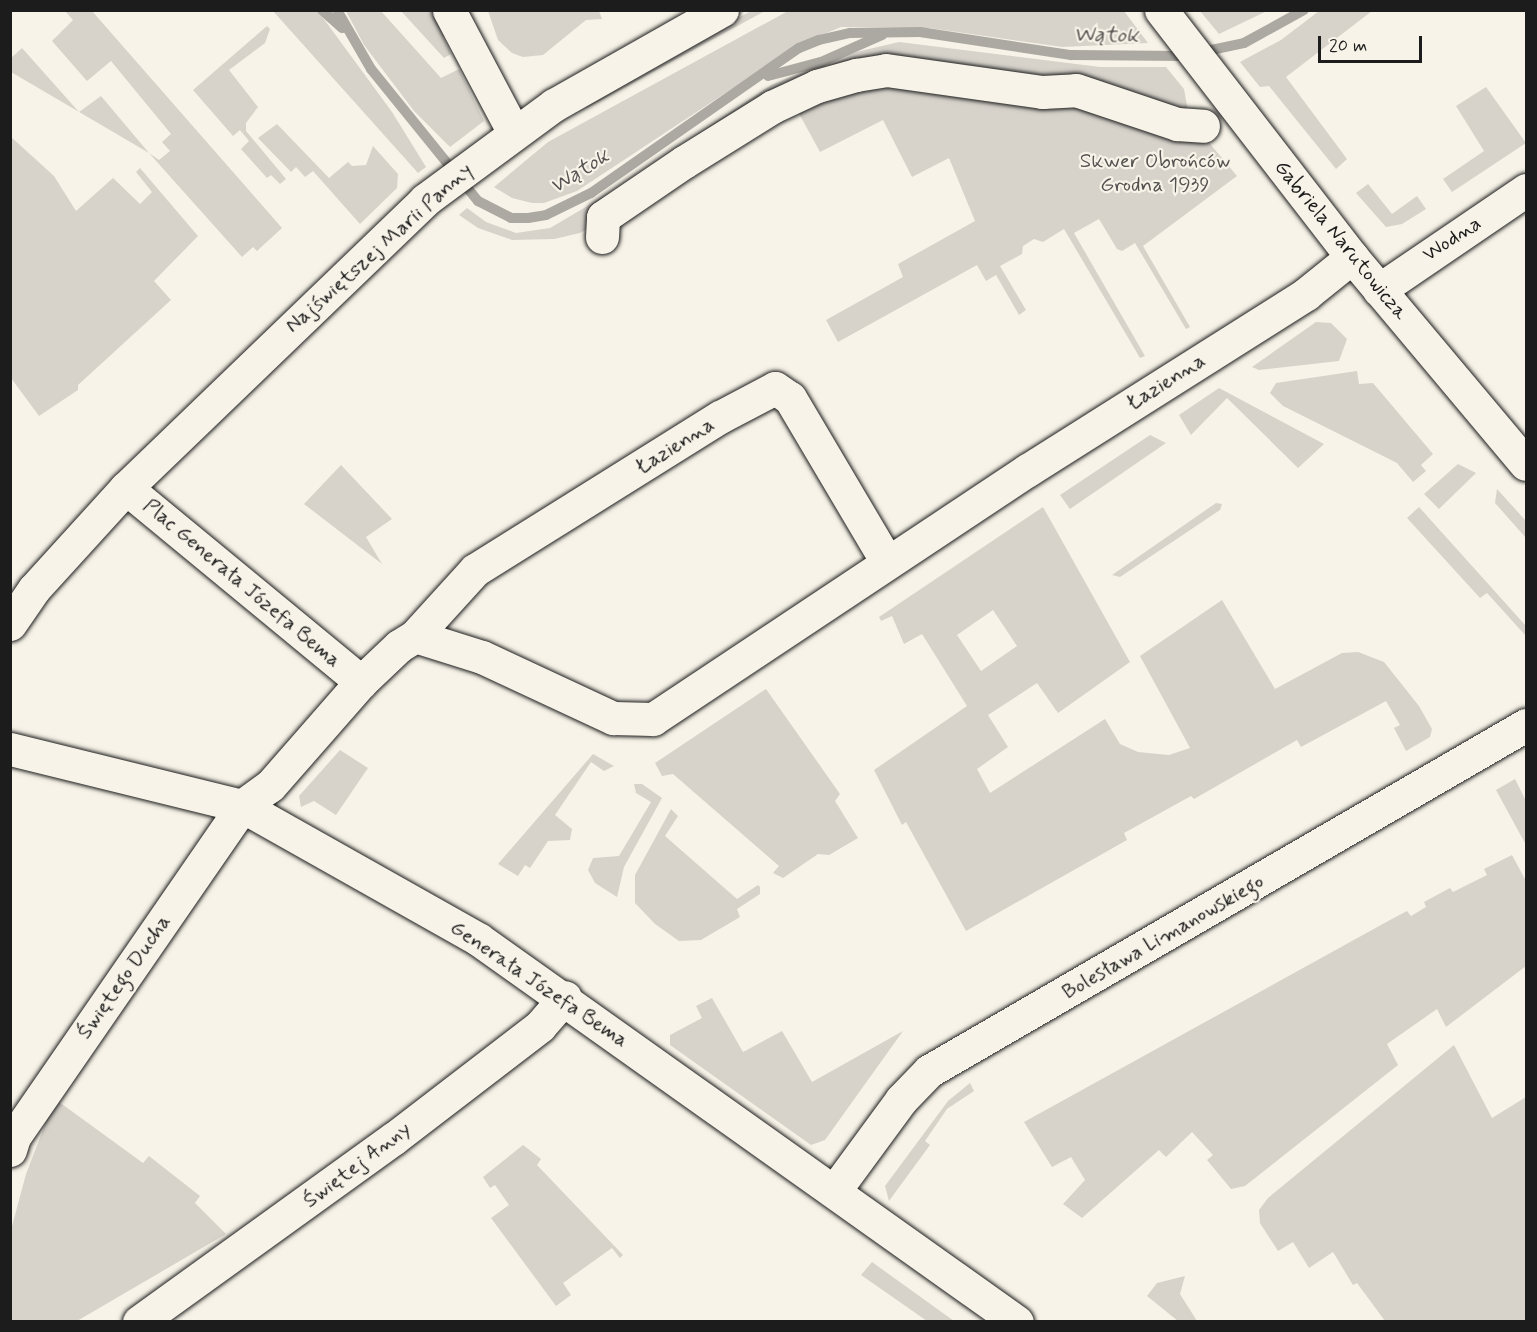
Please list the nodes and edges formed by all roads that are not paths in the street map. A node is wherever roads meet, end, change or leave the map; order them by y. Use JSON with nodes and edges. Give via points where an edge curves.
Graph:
{"nodes":[{"id":1,"x":450,"y":10,"type":"edge"},
{"id":2,"x":722,"y":10,"type":"edge"},
{"id":3,"x":1161,"y":10,"type":"edge"},
{"id":4,"x":1203,"y":126,"type":"dead end"},
{"id":5,"x":513,"y":131,"type":"junction"},
{"id":6,"x":1527,"y":190,"type":"edge"},
{"id":7,"x":602,"y":237,"type":"dead end"},
{"id":8,"x":1352,"y":257,"type":"junction"},
{"id":9,"x":1379,"y":290,"type":"junction"},
{"id":10,"x":1527,"y":464,"type":"edge"},
{"id":11,"x":126,"y":488,"type":"junction"},
{"id":12,"x":887,"y":562,"type":"junction"},
{"id":13,"x":10,"y":624,"type":"edge"},
{"id":14,"x":415,"y":636,"type":"junction"},
{"id":15,"x":362,"y":682,"type":"junction"},
{"id":16,"x":1527,"y":725,"type":"edge"},
{"id":17,"x":10,"y":749,"type":"edge"},
{"id":18,"x":242,"y":806,"type":"junction"},
{"id":19,"x":565,"y":997,"type":"junction"},
{"id":20,"x":10,"y":1150,"type":"edge"},
{"id":21,"x":836,"y":1190,"type":"junction"},
{"id":22,"x":140,"y":1322,"type":"edge"},
{"id":23,"x":1017,"y":1322,"type":"edge"}],
"edges":[{"from":1,"to":5,"type":"street"},
{"from":2,"to":5,"type":"street","name":"Najświętszej Marii Panny"},
{"from":3,"to":8,"type":"street","name":"Gabriela Narutowicza"},
{"from":4,"to":7,"type":"street","via":[[1177,124],[1076,90],[1042,92],[886,70],[856,75],[817,86],[772,107],[684,162],[603,217]]},
{"from":5,"to":11,"type":"street","name":"Najświętszej Marii Panny","via":[[425,200]]},
{"from":6,"to":9,"type":"street","name":"Wodna"},
{"from":8,"to":9,"type":"street","name":"Gabriela Narutowicza"},
{"from":8,"to":12,"type":"street","name":"Łazienna","via":[[1306,294]]},
{"from":9,"to":10,"type":"street","name":"Gabriela Narutowicza"},
{"from":11,"to":13,"type":"street","name":"Plac Generała Józefa Bema","via":[[62,557]]},
{"from":11,"to":15,"type":"street","name":"Plac Generała Józefa Bema"},
{"from":12,"to":14,"type":"street","name":"Łazienna","via":[[653,719],[613,718],[482,657]]},
{"from":12,"to":14,"type":"street","name":"Łazienna","via":[[790,398],[775,388],[720,417],[475,570]]},
{"from":14,"to":15,"type":"street","name":"Łazienna"},
{"from":15,"to":18,"type":"street","name":"Plac Generała Józefa Bema","via":[[270,786]]},
{"from":16,"to":21,"type":"street","name":"Bolesława Limanowskiego","via":[[929,1071],[901,1100]]},
{"from":17,"to":18,"type":"street","name":"Generała Józefa Bema"},
{"from":18,"to":19,"type":"street","name":"Generała Józefa Bema","via":[[478,939]]},
{"from":18,"to":20,"type":"street","name":"Świętego Ducha","via":[[14,1137]]},
{"from":19,"to":21,"type":"street","name":"Generała Józefa Bema","via":[[762,1143]]},
{"from":19,"to":22,"type":"street","name":"Świętej Anny","via":[[540,1026],[393,1139]]},
{"from":21,"to":23,"type":"street","name":"Generała Józefa Bema"}]}
